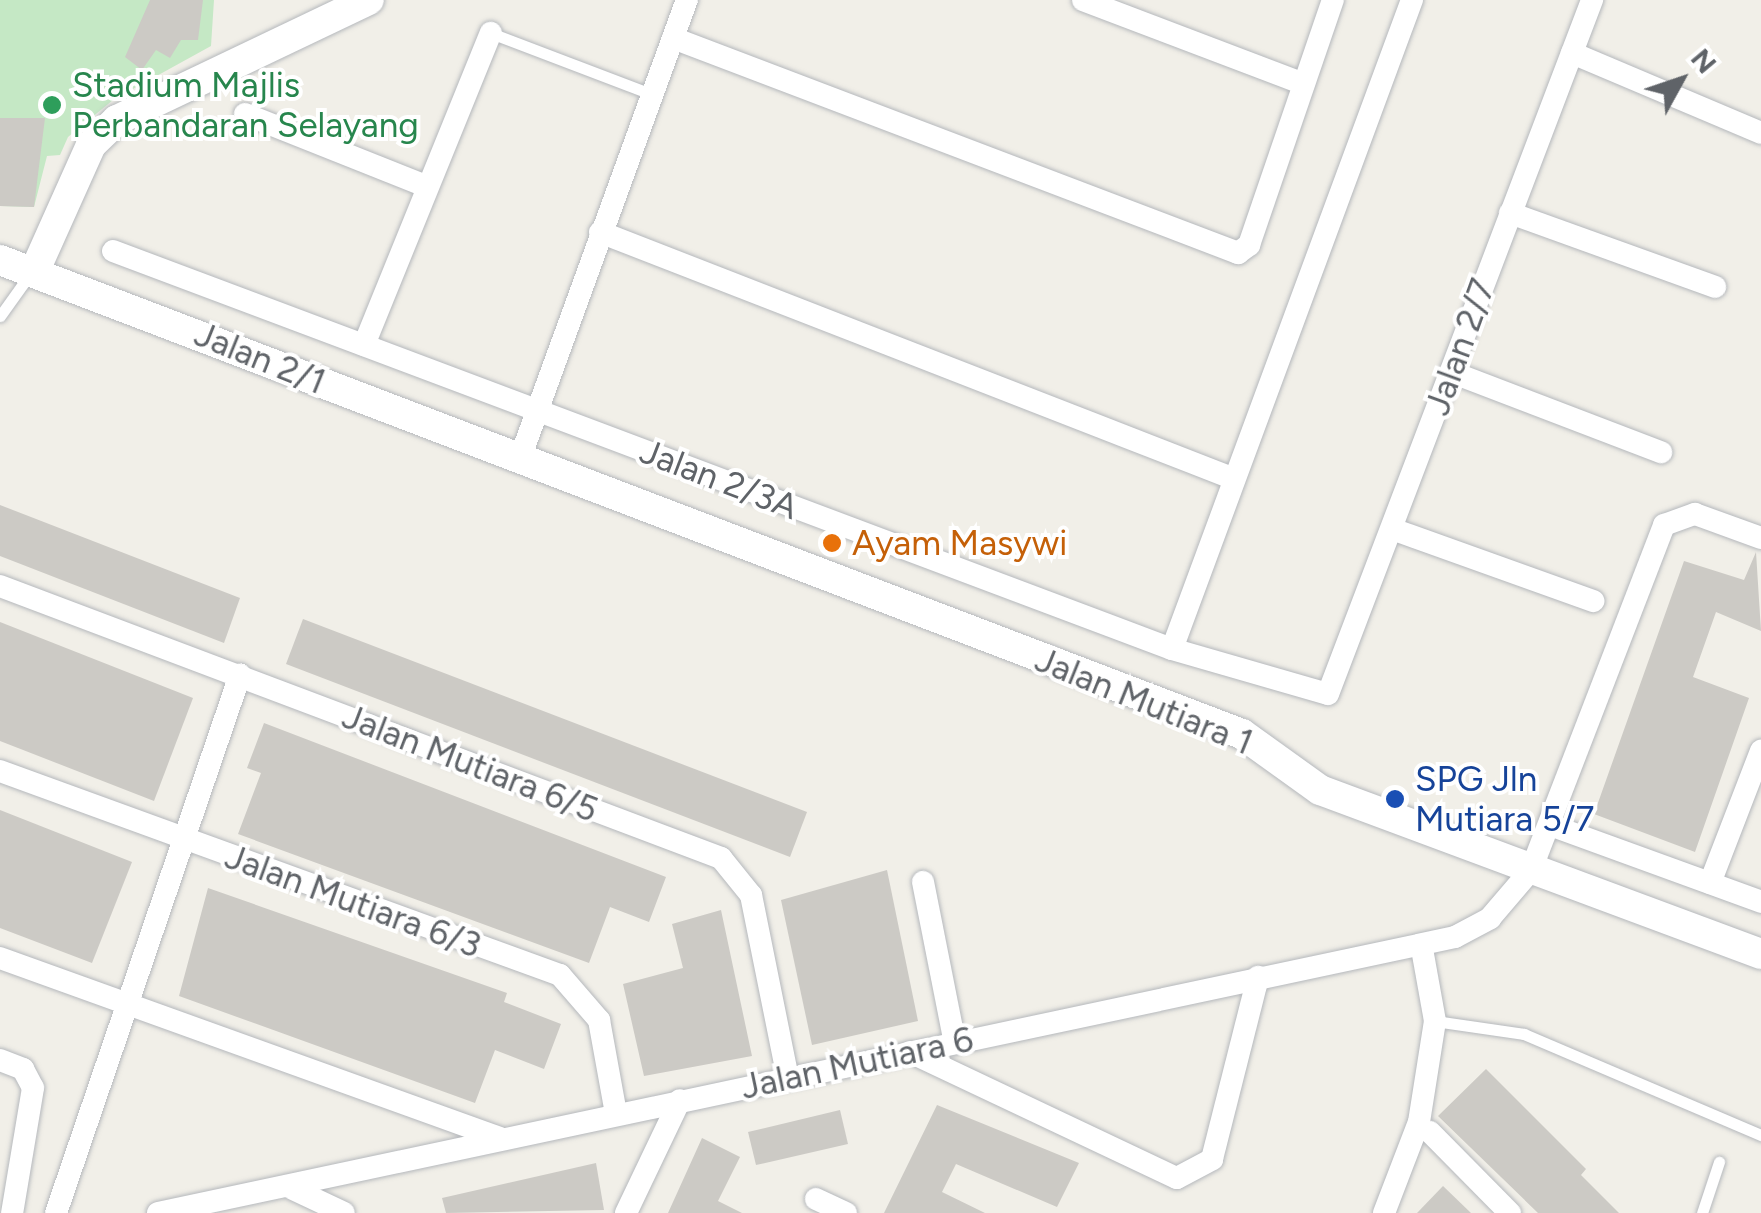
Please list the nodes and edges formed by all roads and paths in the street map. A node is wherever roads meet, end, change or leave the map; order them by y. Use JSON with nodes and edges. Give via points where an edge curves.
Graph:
{"nodes":[{"id":1,"x":370,"y":0,"type":"edge"},
{"id":2,"x":687,"y":0,"type":"edge"},
{"id":3,"x":1083,"y":0,"type":"edge"},
{"id":4,"x":1333,"y":0,"type":"edge"},
{"id":5,"x":1412,"y":0,"type":"edge"},
{"id":6,"x":1592,"y":0,"type":"edge"},
{"id":7,"x":491,"y":33,"type":"joint"},
{"id":8,"x":673,"y":38,"type":"junction"},
{"id":9,"x":1572,"y":54,"type":"junction"},
{"id":10,"x":1304,"y":84,"type":"junction"},
{"id":11,"x":651,"y":94,"type":"junction"},
{"id":12,"x":245,"y":114,"type":"dead end"},
{"id":13,"x":1761,"y":133,"type":"edge"},
{"id":14,"x":426,"y":186,"type":"junction"},
{"id":15,"x":1510,"y":213,"type":"junction"},
{"id":16,"x":600,"y":232,"type":"junction"},
{"id":17,"x":113,"y":251,"type":"dead end"},
{"id":18,"x":0,"y":260,"type":"edge"},
{"id":19,"x":36,"y":268,"type":"junction"},
{"id":20,"x":1714,"y":287,"type":"dead end"},
{"id":21,"x":0,"y":316,"type":"edge"},
{"id":22,"x":364,"y":345,"type":"junction"},
{"id":23,"x":1451,"y":372,"type":"junction"},
{"id":24,"x":534,"y":409,"type":"junction"},
{"id":25,"x":1661,"y":452,"type":"dead end"},
{"id":26,"x":519,"y":461,"type":"junction"},
{"id":27,"x":1232,"y":478,"type":"junction"},
{"id":28,"x":1392,"y":529,"type":"junction"},
{"id":29,"x":1761,"y":538,"type":"edge"},
{"id":30,"x":0,"y":586,"type":"edge"},
{"id":31,"x":1593,"y":601,"type":"dead end"},
{"id":32,"x":1172,"y":649,"type":"junction"},
{"id":33,"x":240,"y":675,"type":"junction"},
{"id":34,"x":1328,"y":694,"type":"joint"},
{"id":35,"x":1761,"y":751,"type":"edge"},
{"id":36,"x":0,"y":771,"type":"edge"},
{"id":37,"x":1550,"y":825,"type":"junction"},
{"id":38,"x":179,"y":839,"type":"junction"},
{"id":39,"x":1531,"y":870,"type":"junction"},
{"id":40,"x":923,"y":882,"type":"dead end"},
{"id":41,"x":1710,"y":883,"type":"junction"},
{"id":42,"x":1761,"y":902,"type":"edge"},
{"id":43,"x":1422,"y":950,"type":"junction"},
{"id":44,"x":1761,"y":954,"type":"edge"},
{"id":45,"x":0,"y":958,"type":"edge"},
{"id":46,"x":1258,"y":977,"type":"junction"},
{"id":47,"x":124,"y":1004,"type":"junction"},
{"id":48,"x":1435,"y":1021,"type":"junction"},
{"id":49,"x":955,"y":1043,"type":"junction"},
{"id":50,"x":910,"y":1052,"type":"junction"},
{"id":51,"x":0,"y":1060,"type":"edge"},
{"id":52,"x":788,"y":1078,"type":"junction"},
{"id":53,"x":680,"y":1100,"type":"junction"},
{"id":54,"x":616,"y":1114,"type":"junction"},
{"id":55,"x":1430,"y":1132,"type":"dead end"},
{"id":56,"x":1761,"y":1135,"type":"edge"},
{"id":57,"x":502,"y":1138,"type":"junction"},
{"id":58,"x":1719,"y":1162,"type":"dead end"},
{"id":59,"x":293,"y":1189,"type":"junction"},
{"id":60,"x":816,"y":1199,"type":"dead end"},
{"id":61,"x":12,"y":1213,"type":"edge"},
{"id":62,"x":56,"y":1213,"type":"edge"},
{"id":63,"x":158,"y":1213,"type":"edge"},
{"id":64,"x":344,"y":1213,"type":"edge"},
{"id":65,"x":626,"y":1213,"type":"edge"},
{"id":66,"x":846,"y":1213,"type":"edge"},
{"id":67,"x":1384,"y":1213,"type":"edge"},
{"id":68,"x":1510,"y":1213,"type":"edge"},
{"id":69,"x":1702,"y":1213,"type":"edge"}],
"edges":[{"from":1,"to":19,"type":"street","via":[[117,120],[92,146]]},
{"from":2,"to":8,"type":"street"},
{"from":3,"to":10,"type":"street"},
{"from":4,"to":10,"type":"street"},
{"from":5,"to":27,"type":"street"},
{"from":6,"to":9,"type":"street","name":"Jalan 2/7"},
{"from":7,"to":11,"type":"lane"},
{"from":7,"to":14,"type":"street"},
{"from":8,"to":10,"type":"street","via":[[1238,253]]},
{"from":8,"to":11,"type":"street"},
{"from":9,"to":13,"type":"street"},
{"from":9,"to":15,"type":"street","name":"Jalan 2/7"},
{"from":11,"to":16,"type":"street"},
{"from":12,"to":14,"type":"street"},
{"from":14,"to":22,"type":"street"},
{"from":15,"to":20,"type":"street"},
{"from":15,"to":23,"type":"street","name":"Jalan 2/7"},
{"from":16,"to":24,"type":"street"},
{"from":16,"to":27,"type":"street"},
{"from":17,"to":22,"type":"street","name":"Jalan 2/3A"},
{"from":18,"to":19,"type":"street","name":"Jalan 2/1"},
{"from":19,"to":21,"type":"lane"},
{"from":19,"to":26,"type":"street","name":"Jalan 2/1"},
{"from":22,"to":24,"type":"street","name":"Jalan 2/3A"},
{"from":23,"to":25,"type":"street"},
{"from":23,"to":28,"type":"street","name":"Jalan 2/7"},
{"from":24,"to":26,"type":"street"},
{"from":24,"to":32,"type":"street","name":"Jalan 2/3A"},
{"from":26,"to":39,"type":"street","name":"Jalan Mutiara 1","via":[[1242,734],[1320,790]]},
{"from":27,"to":32,"type":"street"},
{"from":28,"to":31,"type":"street"},
{"from":28,"to":34,"type":"street","name":"Jalan 2/7"},
{"from":29,"to":37,"type":"street","name":"Jalan Mutiara 6","via":[[1694,514],[1664,525]]},
{"from":30,"to":33,"type":"street","name":"Jalan Mutiara 6/5"},
{"from":32,"to":34,"type":"street","name":"Jalan 2/3A"},
{"from":33,"to":38,"type":"street"},
{"from":33,"to":52,"type":"street","name":"Jalan Mutiara 6/5","via":[[721,858],[750,895]]},
{"from":35,"to":41,"type":"street"},
{"from":36,"to":38,"type":"street","name":"Jalan Mutiara 6/3"},
{"from":37,"to":39,"type":"street","name":"Jalan Mutiara 6"},
{"from":37,"to":41,"type":"street"},
{"from":38,"to":47,"type":"street"},
{"from":38,"to":54,"type":"street","name":"Jalan Mutiara 6/3","via":[[560,975],[599,1020]]},
{"from":39,"to":43,"type":"street","name":"Jalan Mutiara 6","via":[[1490,918]]},
{"from":39,"to":44,"type":"street","name":"Jalan Mutiara 1"},
{"from":40,"to":49,"type":"street"},
{"from":41,"to":42,"type":"street"},
{"from":43,"to":46,"type":"street","name":"Jalan Mutiara 6"},
{"from":43,"to":48,"type":"street"},
{"from":45,"to":47,"type":"street"},
{"from":46,"to":49,"type":"street","name":"Jalan Mutiara 6"},
{"from":46,"to":50,"type":"street","via":[[1212,1158],[1177,1178]]},
{"from":47,"to":57,"type":"street"},
{"from":47,"to":62,"type":"street"},
{"from":48,"to":56,"type":"lane","via":[[1524,1034]]},
{"from":48,"to":67,"type":"street","via":[[1419,1122]]},
{"from":49,"to":50,"type":"street","name":"Jalan Mutiara 6"},
{"from":50,"to":52,"type":"street","name":"Jalan Mutiara 6"},
{"from":51,"to":61,"type":"street","via":[[23,1070],[33,1088]]},
{"from":52,"to":53,"type":"street","name":"Jalan Mutiara 6"},
{"from":53,"to":54,"type":"street","name":"Jalan Mutiara 6"},
{"from":53,"to":65,"type":"street"},
{"from":54,"to":57,"type":"street","name":"Jalan Mutiara 6"},
{"from":55,"to":68,"type":"street"},
{"from":57,"to":59,"type":"street","name":"Jalan Mutiara 6"},
{"from":58,"to":69,"type":"lane"},
{"from":59,"to":63,"type":"street","name":"Jalan Mutiara 6"},
{"from":59,"to":64,"type":"street"},
{"from":60,"to":66,"type":"street"}]}
